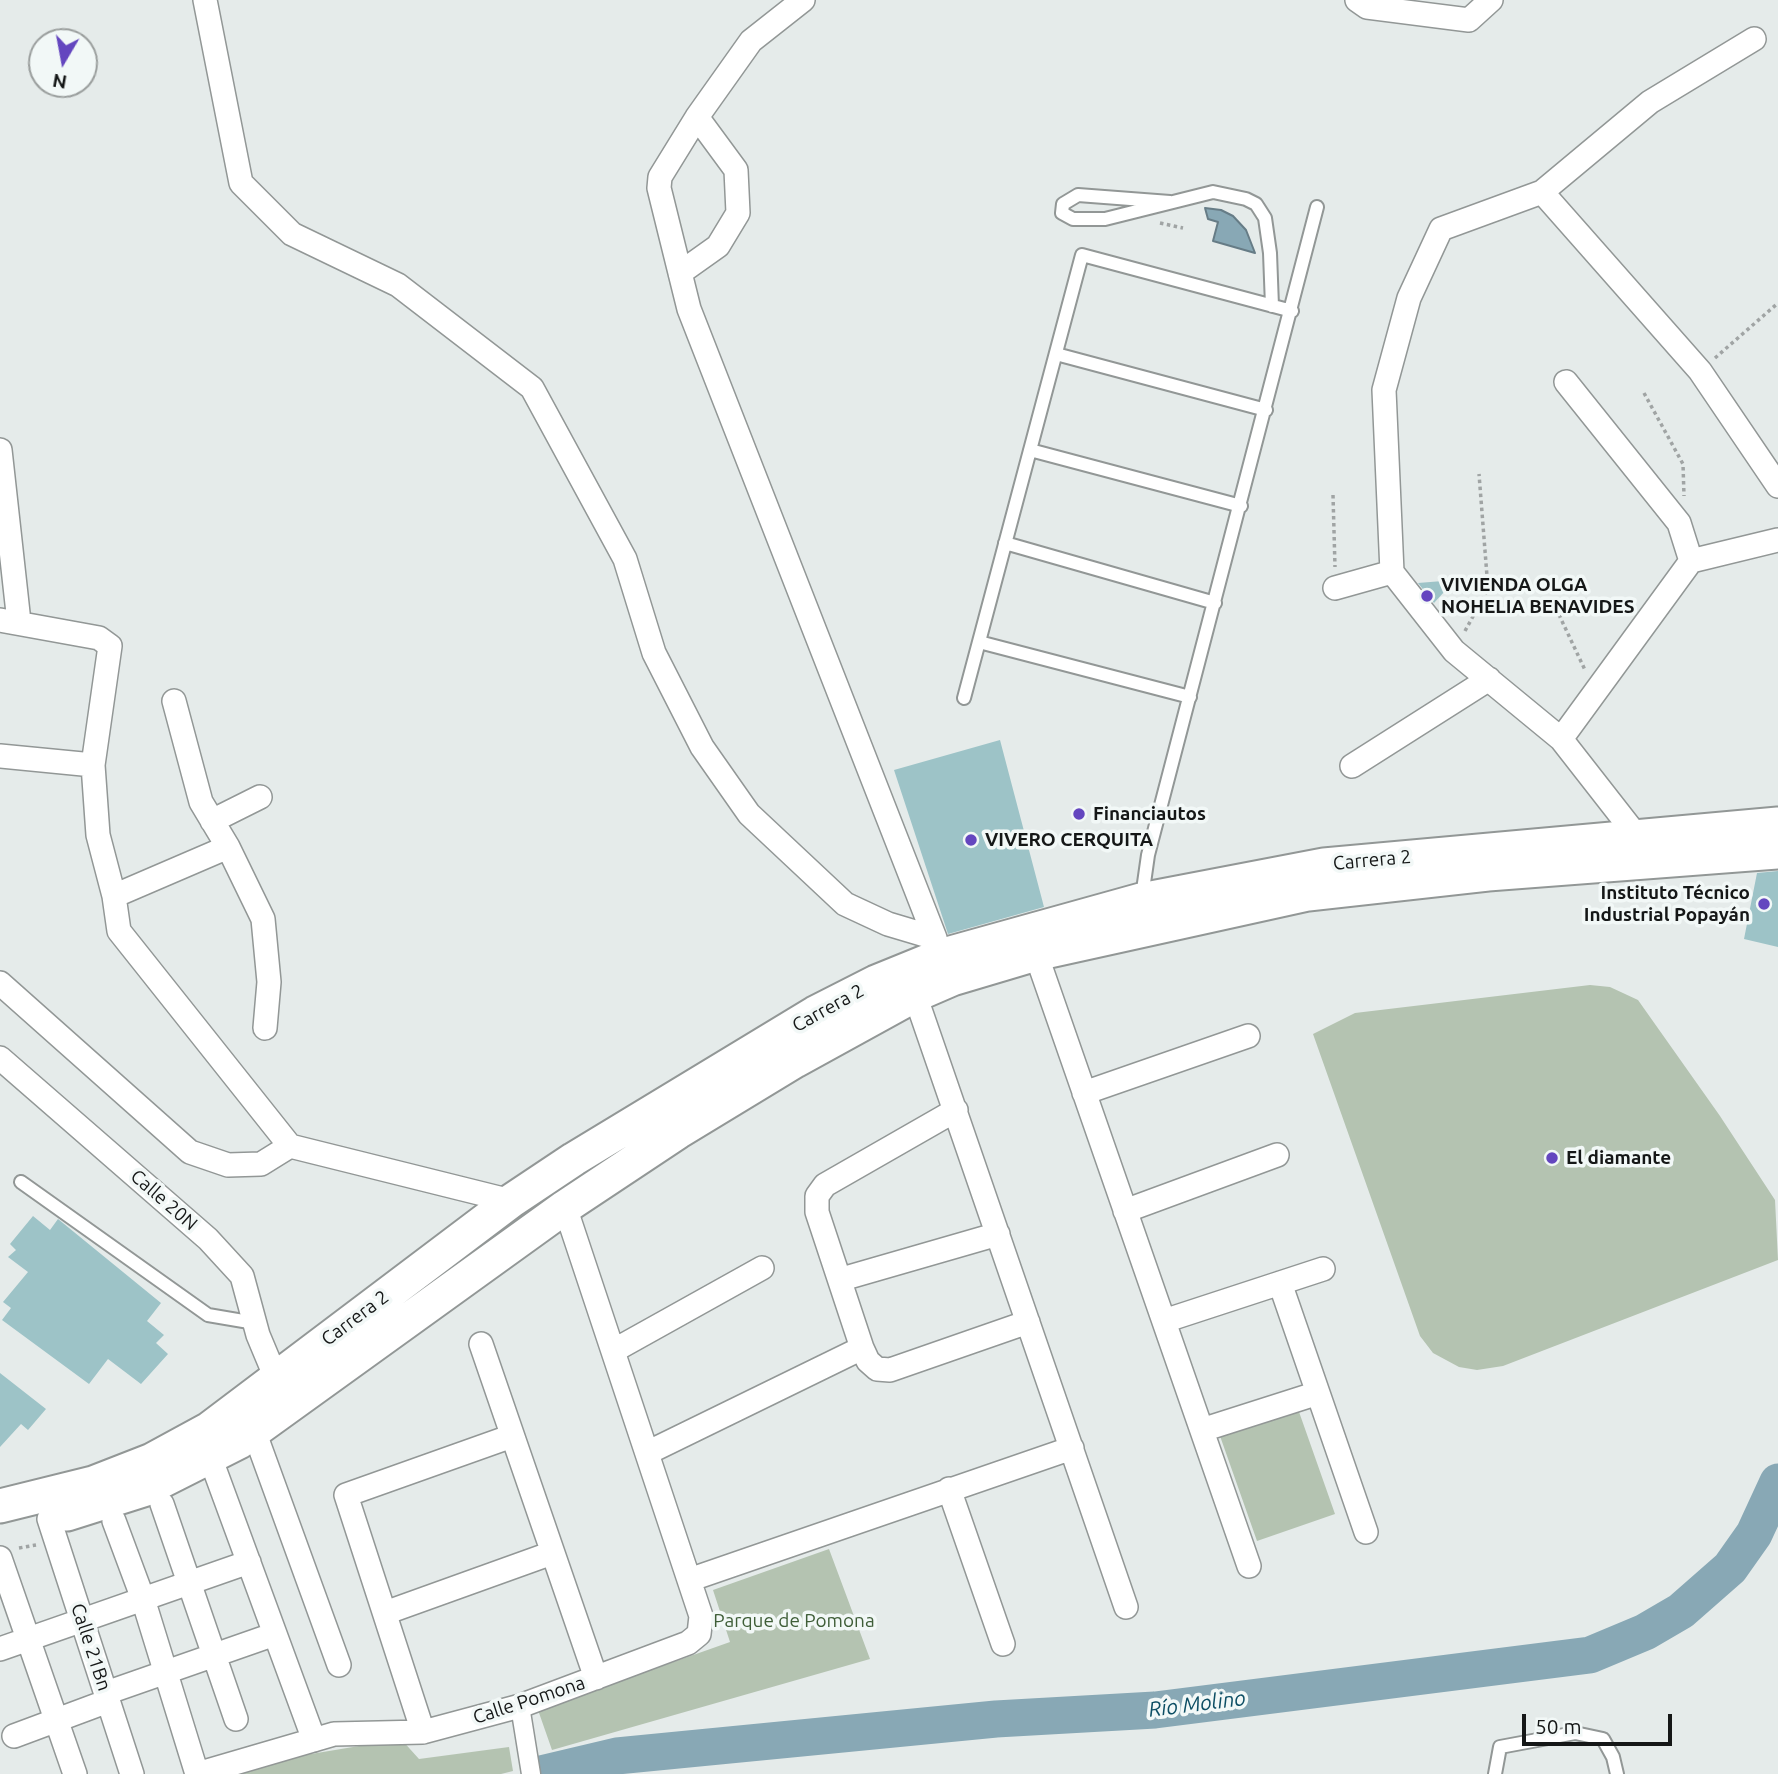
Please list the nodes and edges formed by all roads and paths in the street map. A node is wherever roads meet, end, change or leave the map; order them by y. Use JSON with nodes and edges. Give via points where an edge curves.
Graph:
{"nodes":[{"id":1,"x":205,"y":0,"type":"edge"},
{"id":2,"x":803,"y":0,"type":"edge"},
{"id":3,"x":1357,"y":0,"type":"edge"},
{"id":4,"x":1491,"y":0,"type":"edge"},
{"id":5,"x":1754,"y":39,"type":"dead end"},
{"id":6,"x":697,"y":117,"type":"junction"},
{"id":7,"x":1542,"y":192,"type":"junction"},
{"id":8,"x":1170,"y":202,"type":"junction"},
{"id":9,"x":1317,"y":207,"type":"dead end"},
{"id":10,"x":680,"y":273,"type":"junction"},
{"id":11,"x":1778,"y":303,"type":"edge"},
{"id":12,"x":1272,"y":306,"type":"junction"},
{"id":13,"x":1292,"y":311,"type":"junction"},
{"id":14,"x":1056,"y":354,"type":"junction"},
{"id":15,"x":1700,"y":371,"type":"junction"},
{"id":16,"x":1566,"y":383,"type":"dead end"},
{"id":17,"x":1644,"y":393,"type":"dead end"},
{"id":18,"x":1266,"y":411,"type":"junction"},
{"id":19,"x":0,"y":450,"type":"edge"},
{"id":20,"x":1030,"y":450,"type":"junction"},
{"id":21,"x":1479,"y":474,"type":"dead end"},
{"id":22,"x":1778,"y":486,"type":"edge"},
{"id":23,"x":1333,"y":495,"type":"dead end"},
{"id":24,"x":1241,"y":506,"type":"junction"},
{"id":25,"x":1679,"y":523,"type":"junction"},
{"id":26,"x":1778,"y":540,"type":"edge"},
{"id":27,"x":1005,"y":543,"type":"junction"},
{"id":28,"x":1691,"y":561,"type":"junction"},
{"id":29,"x":1392,"y":572,"type":"junction"},
{"id":30,"x":1335,"y":588,"type":"joint"},
{"id":31,"x":1553,"y":602,"type":"dead end"},
{"id":32,"x":1215,"y":603,"type":"junction"},
{"id":33,"x":9,"y":621,"type":"edge"},
{"id":34,"x":979,"y":642,"type":"junction"},
{"id":35,"x":1454,"y":651,"type":"junction"},
{"id":36,"x":1489,"y":679,"type":"junction"},
{"id":37,"x":1595,"y":692,"type":"junction"},
{"id":38,"x":1190,"y":697,"type":"junction"},
{"id":39,"x":964,"y":698,"type":"dead end"},
{"id":40,"x":174,"y":701,"type":"dead end"},
{"id":41,"x":1561,"y":739,"type":"junction"},
{"id":42,"x":0,"y":756,"type":"edge"},
{"id":43,"x":93,"y":765,"type":"junction"},
{"id":44,"x":1352,"y":766,"type":"dead end"},
{"id":45,"x":260,"y":797,"type":"dead end"},
{"id":46,"x":212,"y":821,"type":"junction"},
{"id":47,"x":1778,"y":824,"type":"edge"},
{"id":48,"x":1636,"y":835,"type":"junction"},
{"id":49,"x":228,"y":847,"type":"junction"},
{"id":50,"x":1778,"y":852,"type":"edge"},
{"id":51,"x":114,"y":896,"type":"junction"},
{"id":52,"x":1141,"y":901,"type":"junction"},
{"id":53,"x":937,"y":947,"type":"junction"},
{"id":54,"x":1036,"y":954,"type":"junction"},
{"id":55,"x":0,"y":983,"type":"edge"},
{"id":56,"x":915,"y":995,"type":"junction"},
{"id":57,"x":265,"y":1028,"type":"dead end"},
{"id":58,"x":1248,"y":1036,"type":"dead end"},
{"id":59,"x":0,"y":1058,"type":"edge"},
{"id":60,"x":1084,"y":1093,"type":"junction"},
{"id":61,"x":956,"y":1110,"type":"junction"},
{"id":62,"x":290,"y":1146,"type":"junction"},
{"id":63,"x":1277,"y":1155,"type":"dead end"},
{"id":64,"x":21,"y":1182,"type":"dead end"},
{"id":65,"x":511,"y":1201,"type":"junction"},
{"id":66,"x":565,"y":1207,"type":"junction"},
{"id":67,"x":1125,"y":1211,"type":"junction"},
{"id":68,"x":998,"y":1234,"type":"junction"},
{"id":69,"x":762,"y":1268,"type":"dead end"},
{"id":70,"x":1323,"y":1269,"type":"dead end"},
{"id":71,"x":842,"y":1279,"type":"junction"},
{"id":72,"x":1280,"y":1283,"type":"junction"},
{"id":73,"x":1164,"y":1321,"type":"junction"},
{"id":74,"x":1028,"y":1322,"type":"junction"},
{"id":75,"x":255,"y":1323,"type":"junction"},
{"id":76,"x":481,"y":1344,"type":"dead end"},
{"id":77,"x":862,"y":1348,"type":"junction"},
{"id":78,"x":613,"y":1351,"type":"junction"},
{"id":79,"x":276,"y":1378,"type":"junction"},
{"id":80,"x":1318,"y":1393,"type":"junction"},
{"id":81,"x":1202,"y":1430,"type":"junction"},
{"id":82,"x":254,"y":1431,"type":"junction"},
{"id":83,"x":512,"y":1436,"type":"junction"},
{"id":84,"x":1072,"y":1448,"type":"junction"},
{"id":85,"x":647,"y":1453,"type":"junction"},
{"id":86,"x":210,"y":1457,"type":"junction"},
{"id":87,"x":948,"y":1489,"type":"junction"},
{"id":88,"x":162,"y":1504,"type":"dead end"},
{"id":89,"x":0,"y":1506,"type":"edge"},
{"id":90,"x":114,"y":1521,"type":"dead end"},
{"id":91,"x":53,"y":1530,"type":"junction"},
{"id":92,"x":1366,"y":1532,"type":"dead end"},
{"id":93,"x":4,"y":1545,"type":"edge"},
{"id":94,"x":552,"y":1553,"type":"junction"},
{"id":95,"x":249,"y":1562,"type":"junction"},
{"id":96,"x":1249,"y":1566,"type":"dead end"},
{"id":97,"x":688,"y":1580,"type":"junction"},
{"id":98,"x":189,"y":1583,"type":"junction"},
{"id":99,"x":143,"y":1599,"type":"junction"},
{"id":100,"x":1126,"y":1607,"type":"dead end"},
{"id":101,"x":385,"y":1613,"type":"junction"},
{"id":102,"x":82,"y":1620,"type":"junction"},
{"id":103,"x":275,"y":1634,"type":"junction"},
{"id":104,"x":28,"y":1639,"type":"junction"},
{"id":105,"x":1003,"y":1644,"type":"dead end"},
{"id":106,"x":0,"y":1649,"type":"edge"},
{"id":107,"x":214,"y":1656,"type":"junction"},
{"id":108,"x":340,"y":1665,"type":"dead end"},
{"id":109,"x":166,"y":1672,"type":"junction"},
{"id":110,"x":596,"y":1678,"type":"junction"},
{"id":111,"x":107,"y":1697,"type":"junction"},
{"id":112,"x":520,"y":1706,"type":"junction"},
{"id":113,"x":236,"y":1719,"type":"dead end"},
{"id":114,"x":57,"y":1722,"type":"junction"},
{"id":115,"x":423,"y":1732,"type":"junction"},
{"id":116,"x":14,"y":1736,"type":"dead end"},
{"id":117,"x":314,"y":1740,"type":"junction"},
{"id":118,"x":75,"y":1774,"type":"edge"},
{"id":119,"x":132,"y":1774,"type":"edge"},
{"id":120,"x":197,"y":1774,"type":"edge"},
{"id":121,"x":531,"y":1774,"type":"edge"},
{"id":122,"x":1495,"y":1774,"type":"edge"},
{"id":123,"x":1617,"y":1774,"type":"edge"}],
"edges":[{"from":1,"to":53,"type":"street","via":[[240,183],[292,234],[398,285],[532,388],[625,559],[654,653],[702,747],[749,814],[845,904]]},
{"from":2,"to":6,"type":"street","via":[[751,41]]},
{"from":3,"to":4,"type":"street","via":[[1367,7],[1469,20]]},
{"from":5,"to":7,"type":"street","via":[[1650,102]]},
{"from":6,"to":10,"type":"street","via":[[660,177]]},
{"from":6,"to":10,"type":"street","via":[[736,170],[738,213],[718,246]]},
{"from":7,"to":15,"type":"street"},
{"from":7,"to":29,"type":"street","via":[[1441,229],[1409,298],[1384,390]]},
{"from":8,"to":8,"type":"lane","via":[[1078,195],[1063,204],[1062,212],[1073,219],[1105,219]]},
{"from":8,"to":12,"type":"lane","via":[[1213,192],[1256,204],[1265,218],[1269,241]]},
{"from":9,"to":13,"type":"lane"},
{"from":10,"to":53,"type":"street","via":[[688,309]]},
{"from":11,"to":15,"type":"path"},
{"from":12,"to":13,"type":"lane"},
{"from":12,"to":14,"type":"lane","via":[[1082,255]]},
{"from":13,"to":18,"type":"lane"},
{"from":14,"to":18,"type":"lane"},
{"from":14,"to":20,"type":"lane"},
{"from":15,"to":22,"type":"street"},
{"from":16,"to":25,"type":"street"},
{"from":17,"to":25,"type":"path","via":[[1683,464]]},
{"from":18,"to":24,"type":"lane"},
{"from":19,"to":33,"type":"street"},
{"from":20,"to":24,"type":"lane"},
{"from":20,"to":27,"type":"lane"},
{"from":21,"to":35,"type":"path","via":[[1488,589]]},
{"from":23,"to":30,"type":"path"},
{"from":24,"to":32,"type":"lane"},
{"from":25,"to":28,"type":"street"},
{"from":26,"to":28,"type":"street"},
{"from":27,"to":32,"type":"lane"},
{"from":27,"to":34,"type":"lane"},
{"from":28,"to":37,"type":"street"},
{"from":29,"to":30,"type":"street"},
{"from":29,"to":35,"type":"street"},
{"from":31,"to":37,"type":"path"},
{"from":32,"to":38,"type":"lane"},
{"from":33,"to":43,"type":"street","via":[[99,638],[110,646]]},
{"from":34,"to":38,"type":"lane"},
{"from":34,"to":39,"type":"lane"},
{"from":35,"to":36,"type":"street"},
{"from":36,"to":41,"type":"street"},
{"from":36,"to":44,"type":"street"},
{"from":37,"to":41,"type":"street"},
{"from":38,"to":52,"type":"lane","via":[[1148,855]]},
{"from":40,"to":46,"type":"street","via":[[201,802]]},
{"from":41,"to":48,"type":"street"},
{"from":42,"to":43,"type":"street"},
{"from":43,"to":51,"type":"street","via":[[98,835]]},
{"from":45,"to":46,"type":"street"},
{"from":46,"to":49,"type":"street"},
{"from":47,"to":48,"type":"main road","name":"Carrera 2"},
{"from":48,"to":52,"type":"main road","name":"Carrera 2","via":[[1324,864]]},
{"from":49,"to":51,"type":"street"},
{"from":49,"to":57,"type":"street","via":[[263,919],[269,982]]},
{"from":50,"to":54,"type":"main road","name":"Carrera 2","via":[[1488,874],[1308,894]]},
{"from":51,"to":62,"type":"street","via":[[119,931]]},
{"from":52,"to":53,"type":"main road","name":"Carrera 2"},
{"from":53,"to":65,"type":"main road","name":"Carrera 2","via":[[815,1013]]},
{"from":54,"to":56,"type":"main road","name":"Carrera 2"},
{"from":54,"to":60,"type":"street"},
{"from":55,"to":62,"type":"street","via":[[190,1152],[228,1165],[261,1164]]},
{"from":56,"to":61,"type":"street"},
{"from":56,"to":66,"type":"main road","name":"Carrera 2","via":[[771,1076]]},
{"from":58,"to":60,"type":"street"},
{"from":59,"to":75,"type":"street","name":"Calle 20N","via":[[208,1239],[242,1276]]},
{"from":60,"to":67,"type":"street"},
{"from":61,"to":68,"type":"street"},
{"from":61,"to":71,"type":"street","via":[[825,1185],[817,1196],[817,1212]]},
{"from":62,"to":65,"type":"street"},
{"from":63,"to":67,"type":"street"},
{"from":64,"to":75,"type":"lane","via":[[208,1315]]},
{"from":65,"to":79,"type":"main road","name":"Carrera 2"},
{"from":66,"to":78,"type":"street","name":"Calle Pomona"},
{"from":66,"to":82,"type":"main road","name":"Carrera 2"},
{"from":67,"to":73,"type":"street"},
{"from":68,"to":71,"type":"street"},
{"from":68,"to":74,"type":"street"},
{"from":69,"to":78,"type":"street"},
{"from":70,"to":72,"type":"street"},
{"from":71,"to":77,"type":"street"},
{"from":72,"to":73,"type":"street"},
{"from":72,"to":80,"type":"street"},
{"from":73,"to":81,"type":"street"},
{"from":74,"to":77,"type":"street","via":[[890,1370],[877,1369]]},
{"from":74,"to":84,"type":"street"},
{"from":75,"to":79,"type":"street","name":"Calle 20N"},
{"from":76,"to":83,"type":"street"},
{"from":77,"to":85,"type":"street"},
{"from":78,"to":85,"type":"street","name":"Calle Pomona"},
{"from":79,"to":89,"type":"main road","name":"Carrera 2","via":[[209,1429],[152,1460],[69,1490]]},
{"from":80,"to":81,"type":"street"},
{"from":80,"to":92,"type":"street"},
{"from":81,"to":96,"type":"street"},
{"from":82,"to":86,"type":"main road","name":"Carrera 2"},
{"from":82,"to":108,"type":"street"},
{"from":83,"to":94,"type":"street"},
{"from":83,"to":101,"type":"street","via":[[346,1495]]},
{"from":84,"to":87,"type":"street"},
{"from":84,"to":100,"type":"street"},
{"from":85,"to":97,"type":"street","name":"Calle Pomona"},
{"from":86,"to":91,"type":"main road","name":"Carrera 2"},
{"from":86,"to":95,"type":"street"},
{"from":87,"to":97,"type":"street"},
{"from":87,"to":105,"type":"street"},
{"from":88,"to":98,"type":"street"},
{"from":90,"to":99,"type":"street"},
{"from":91,"to":93,"type":"main road","name":"Carrera 2"},
{"from":91,"to":93,"type":"path"},
{"from":91,"to":102,"type":"street","name":"Calle 21Bn"},
{"from":93,"to":104,"type":"street"},
{"from":94,"to":101,"type":"street"},
{"from":94,"to":110,"type":"street"},
{"from":95,"to":98,"type":"street"},
{"from":95,"to":103,"type":"street"},
{"from":97,"to":110,"type":"street","name":"Calle Pomona","via":[[701,1616],[699,1634],[688,1643]]},
{"from":98,"to":99,"type":"street"},
{"from":98,"to":107,"type":"street"},
{"from":99,"to":102,"type":"street"},
{"from":99,"to":109,"type":"street"},
{"from":101,"to":115,"type":"street"},
{"from":102,"to":104,"type":"street"},
{"from":102,"to":111,"type":"street","name":"Calle 21Bn"},
{"from":103,"to":107,"type":"street"},
{"from":103,"to":117,"type":"street"},
{"from":104,"to":106,"type":"street"},
{"from":104,"to":114,"type":"street"},
{"from":107,"to":109,"type":"street"},
{"from":107,"to":113,"type":"street"},
{"from":109,"to":111,"type":"street"},
{"from":109,"to":120,"type":"street"},
{"from":110,"to":112,"type":"street","name":"Calle Pomona"},
{"from":111,"to":114,"type":"street"},
{"from":111,"to":119,"type":"street","name":"Calle 21Bn"},
{"from":112,"to":115,"type":"street","name":"Calle Pomona"},
{"from":112,"to":121,"type":"street"},
{"from":114,"to":116,"type":"street"},
{"from":114,"to":118,"type":"street"},
{"from":115,"to":117,"type":"street","name":"Calle Pomona","via":[[334,1734]]},
{"from":117,"to":120,"type":"street","name":"Calle Pomona"},
{"from":122,"to":123,"type":"lane","via":[[1500,1747],[1575,1733],[1603,1739]]}]}
